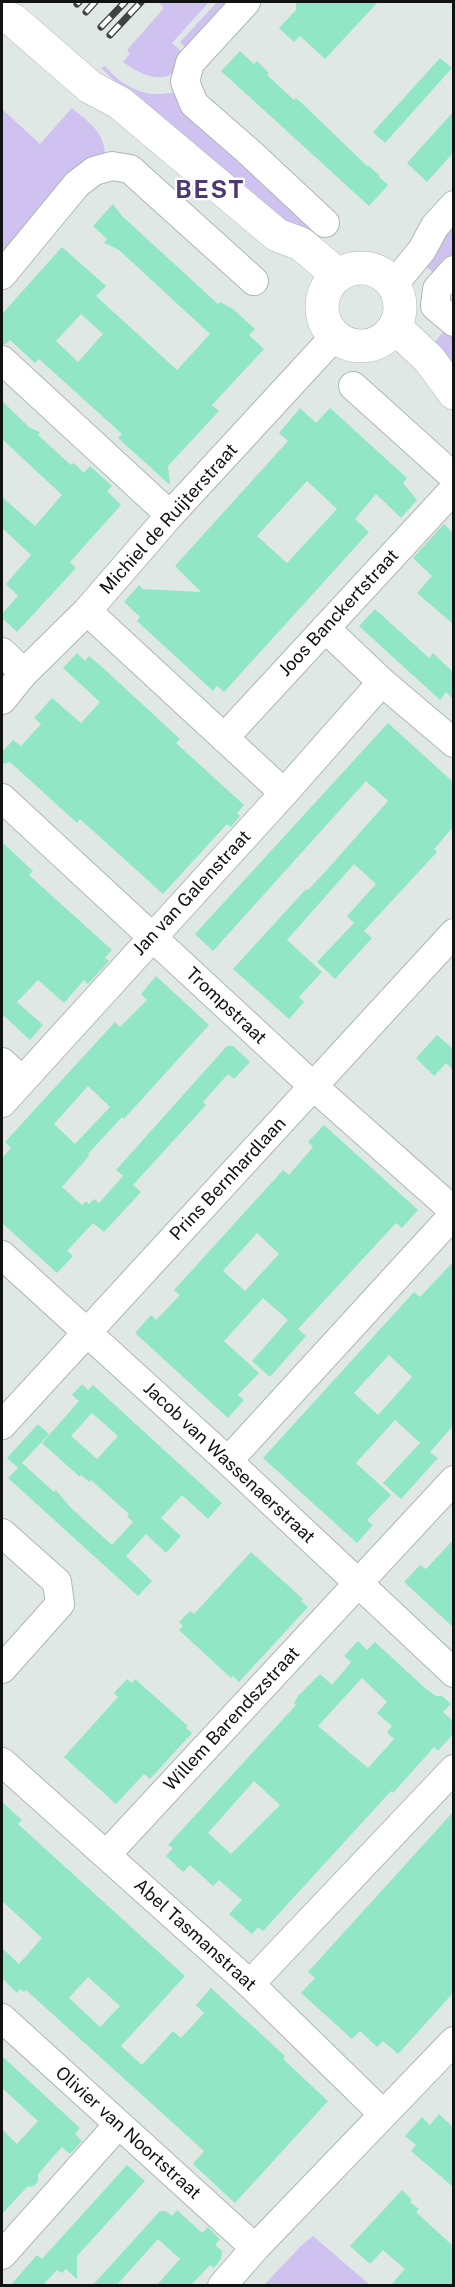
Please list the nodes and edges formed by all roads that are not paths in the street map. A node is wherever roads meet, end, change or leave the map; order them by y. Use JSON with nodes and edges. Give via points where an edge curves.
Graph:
{"nodes":[{"id":1,"x":17,"y":2,"type":"edge"},
{"id":2,"x":28,"y":2,"type":"edge"},
{"id":3,"x":246,"y":2,"type":"edge"},
{"id":4,"x":2,"y":14,"type":"edge"},
{"id":5,"x":120,"y":103,"type":"junction"},
{"id":6,"x":453,"y":205,"type":"edge"},
{"id":7,"x":325,"y":223,"type":"dead end"},
{"id":8,"x":453,"y":270,"type":"edge"},
{"id":9,"x":2,"y":275,"type":"edge"},
{"id":10,"x":388,"y":278,"type":"junction"},
{"id":11,"x":254,"y":280,"type":"dead end"},
{"id":12,"x":331,"y":283,"type":"junction"},
{"id":13,"x":444,"y":314,"type":"edge"},
{"id":14,"x":388,"y":334,"type":"junction"},
{"id":15,"x":335,"y":336,"type":"junction"},
{"id":16,"x":2,"y":360,"type":"edge"},
{"id":17,"x":354,"y":386,"type":"dead end"},
{"id":18,"x":451,"y":391,"type":"edge"},
{"id":19,"x":453,"y":477,"type":"edge"},
{"id":20,"x":453,"y":489,"type":"edge"},
{"id":21,"x":170,"y":515,"type":"junction"},
{"id":22,"x":87,"y":610,"type":"junction"},
{"id":23,"x":325,"y":628,"type":"junction"},
{"id":24,"x":2,"y":652,"type":"edge"},
{"id":25,"x":24,"y":673,"type":"junction"},
{"id":26,"x":382,"y":682,"type":"junction"},
{"id":27,"x":2,"y":700,"type":"edge"},
{"id":28,"x":224,"y":738,"type":"junction"},
{"id":29,"x":453,"y":742,"type":"edge"},
{"id":30,"x":284,"y":794,"type":"junction"},
{"id":31,"x":2,"y":798,"type":"edge"},
{"id":32,"x":453,"y":933,"type":"edge"},
{"id":33,"x":152,"y":937,"type":"junction"},
{"id":34,"x":11,"y":1071,"type":"edge"},
{"id":35,"x":313,"y":1086,"type":"junction"},
{"id":36,"x":2,"y":1102,"type":"edge"},
{"id":37,"x":453,"y":1212,"type":"edge"},
{"id":38,"x":2,"y":1255,"type":"edge"},
{"id":39,"x":87,"y":1332,"type":"junction"},
{"id":40,"x":2,"y":1425,"type":"edge"},
{"id":41,"x":228,"y":1461,"type":"junction"},
{"id":42,"x":453,"y":1480,"type":"edge"},
{"id":43,"x":2,"y":1533,"type":"edge"},
{"id":44,"x":358,"y":1584,"type":"junction"},
{"id":45,"x":2,"y":1669,"type":"edge"},
{"id":46,"x":453,"y":1673,"type":"edge"},
{"id":47,"x":2,"y":1762,"type":"edge"},
{"id":48,"x":453,"y":1769,"type":"edge"},
{"id":49,"x":106,"y":1855,"type":"junction"},
{"id":50,"x":250,"y":1984,"type":"junction"},
{"id":51,"x":2,"y":2018,"type":"edge"},
{"id":52,"x":453,"y":2041,"type":"edge"},
{"id":53,"x":383,"y":2114,"type":"junction"},
{"id":54,"x":118,"y":2125,"type":"junction"},
{"id":55,"x":255,"y":2248,"type":"junction"},
{"id":56,"x":2,"y":2255,"type":"edge"},
{"id":57,"x":222,"y":2286,"type":"edge"}],
"edges":[{"from":1,"to":4,"type":"main road"},
{"from":2,"to":5,"type":"main road","via":[[98,73]]},
{"from":3,"to":7,"type":"street","via":[[190,63],[184,82],[194,104]]},
{"from":4,"to":5,"type":"main road","via":[[90,87]]},
{"from":5,"to":12,"type":"main road","via":[[277,236],[301,244]]},
{"from":6,"to":10,"type":"street","via":[[435,226],[410,241]]},
{"from":8,"to":13,"type":"street","via":[[437,289]]},
{"from":9,"to":11,"type":"street","via":[[77,184],[94,171],[112,166],[130,169]]},
{"from":10,"to":12,"type":"main road","via":[[374,269],[360,267]]},
{"from":10,"to":14,"type":"main road","via":[[401,304],[400,315]]},
{"from":12,"to":15,"type":"main road","via":[[322,312]]},
{"from":14,"to":15,"type":"main road","via":[[373,345],[358,346]]},
{"from":14,"to":18,"type":"main road","via":[[416,372]]},
{"from":15,"to":21,"type":"street","name":"Michiel de Ruijterstraat"},
{"from":16,"to":21,"type":"street"},
{"from":17,"to":19,"type":"street"},
{"from":20,"to":23,"type":"street","name":"Joos Banckertstraat"},
{"from":21,"to":22,"type":"street","name":"Michiel de Ruijterstraat"},
{"from":22,"to":25,"type":"street","name":"Michiel de Ruijterstraat"},
{"from":22,"to":28,"type":"street"},
{"from":23,"to":26,"type":"street"},
{"from":23,"to":28,"type":"street","name":"Joos Banckertstraat"},
{"from":24,"to":25,"type":"street"},
{"from":25,"to":27,"type":"street","name":"Michiel de Ruijterstraat"},
{"from":26,"to":29,"type":"street"},
{"from":26,"to":30,"type":"street","name":"Jan van Galenstraat"},
{"from":28,"to":30,"type":"street"},
{"from":30,"to":33,"type":"street","name":"Jan van Galenstraat"},
{"from":31,"to":33,"type":"street","name":"Trompstraat"},
{"from":32,"to":35,"type":"street","name":"Prins Bernhardlaan"},
{"from":33,"to":34,"type":"street","name":"Jan van Galenstraat"},
{"from":33,"to":35,"type":"street","name":"Trompstraat"},
{"from":34,"to":36,"type":"street","name":"Jan van Galenstraat"},
{"from":35,"to":37,"type":"street","name":"Trompstraat"},
{"from":35,"to":39,"type":"street","name":"Prins Bernhardlaan"},
{"from":37,"to":41,"type":"street"},
{"from":38,"to":39,"type":"street","name":"Jacob van Wassenaerstraat"},
{"from":39,"to":40,"type":"street","name":"Prins Bernhardlaan"},
{"from":39,"to":41,"type":"street","name":"Jacob van Wassenaerstraat"},
{"from":41,"to":44,"type":"street","name":"Jacob van Wassenaerstraat"},
{"from":42,"to":44,"type":"street","name":"Willem Barendszstraat"},
{"from":43,"to":45,"type":"street","via":[[57,1582],[60,1604]]},
{"from":44,"to":46,"type":"street","name":"Jacob van Wassenaerstraat"},
{"from":44,"to":49,"type":"street","name":"Willem Barendszstraat"},
{"from":47,"to":49,"type":"street","name":"Abel Tasmanstraat"},
{"from":48,"to":50,"type":"street"},
{"from":49,"to":50,"type":"street","name":"Abel Tasmanstraat"},
{"from":50,"to":53,"type":"street","name":"Abel Tasmanstraat"},
{"from":51,"to":54,"type":"street","name":"Olivier van Noortstraat"},
{"from":52,"to":53,"type":"street"},
{"from":53,"to":55,"type":"street"},
{"from":54,"to":55,"type":"street","name":"Olivier van Noortstraat"},
{"from":54,"to":56,"type":"street"},
{"from":55,"to":57,"type":"street"}]}
